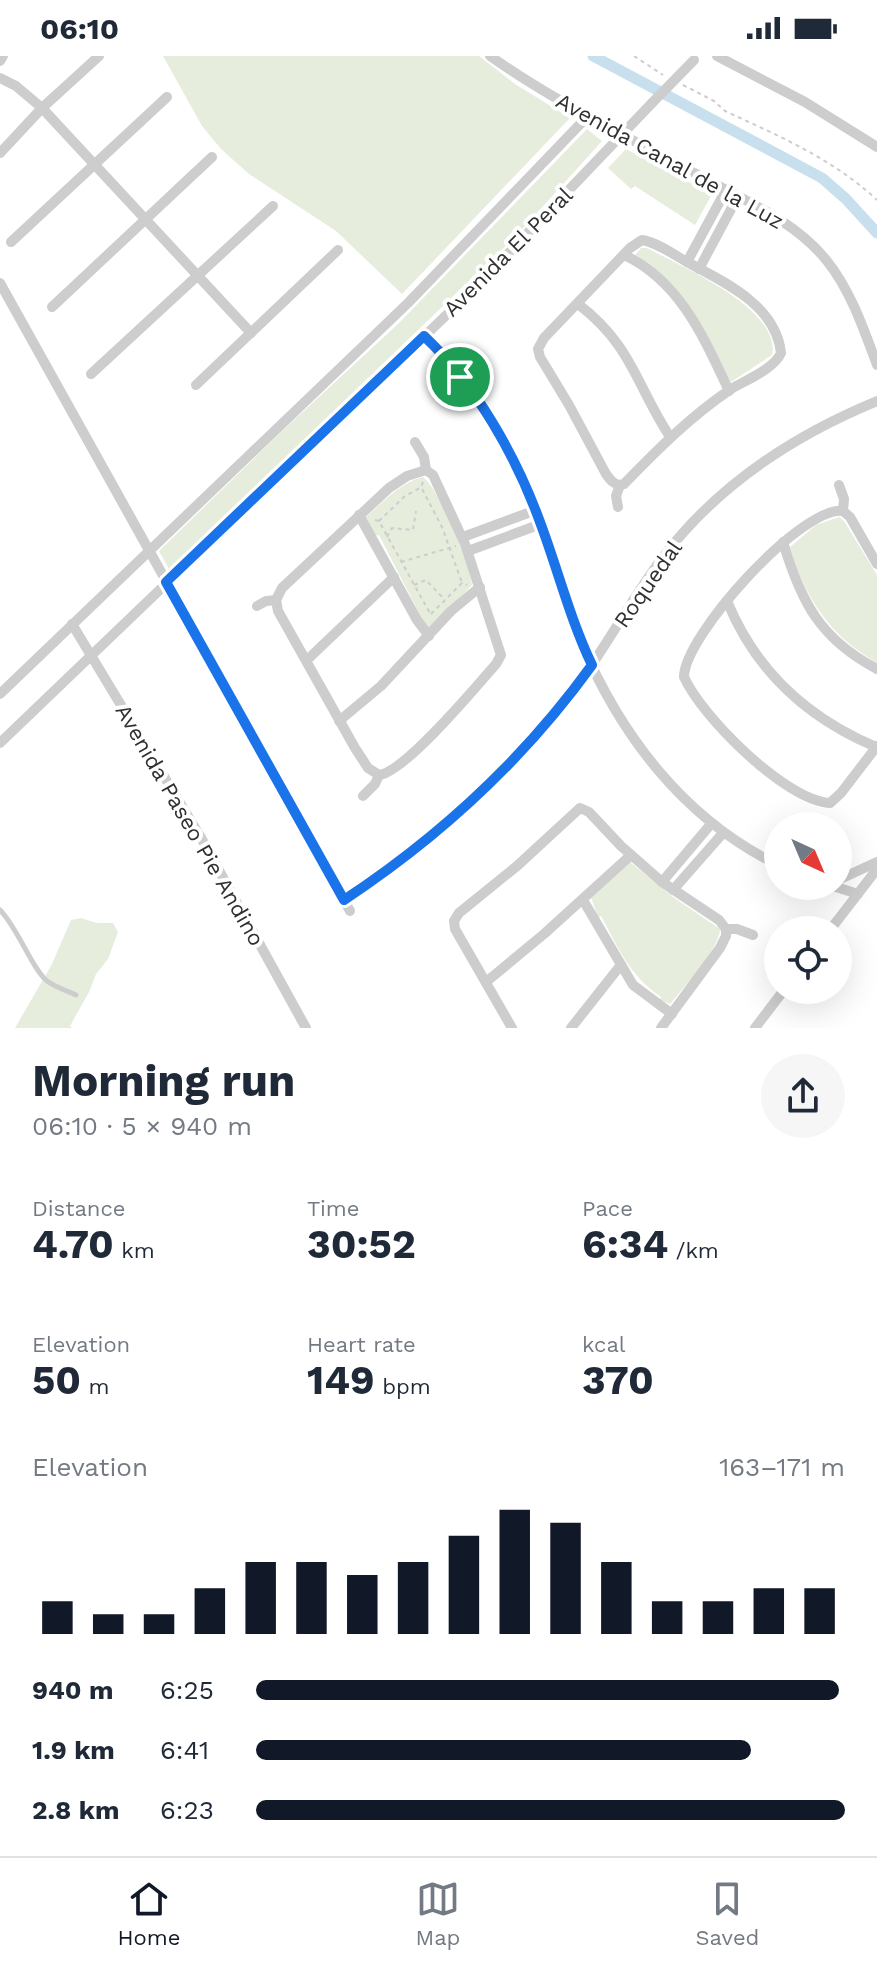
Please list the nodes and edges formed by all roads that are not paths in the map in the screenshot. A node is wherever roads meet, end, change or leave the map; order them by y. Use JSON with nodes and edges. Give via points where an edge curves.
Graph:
{"nodes":[{"id":1,"x":99,"y":56,"type":"edge"},
{"id":2,"x":490,"y":56,"type":"edge"},
{"id":3,"x":717,"y":56,"type":"edge"},
{"id":4,"x":696,"y":58,"type":"edge"},
{"id":5,"x":0,"y":78,"type":"edge"},
{"id":6,"x":167,"y":97,"type":"dead end"},
{"id":7,"x":42,"y":108,"type":"junction"},
{"id":8,"x":587,"y":117,"type":"junction"},
{"id":9,"x":622,"y":134,"type":"junction"},
{"id":10,"x":877,"y":147,"type":"edge"},
{"id":11,"x":0,"y":153,"type":"edge"},
{"id":12,"x":212,"y":157,"type":"dead end"},
{"id":13,"x":95,"y":165,"type":"junction"},
{"id":14,"x":726,"y":190,"type":"junction"},
{"id":15,"x":738,"y":196,"type":"junction"},
{"id":16,"x":273,"y":206,"type":"dead end"},
{"id":17,"x":146,"y":219,"type":"junction"},
{"id":18,"x":11,"y":242,"type":"dead end"},
{"id":19,"x":338,"y":250,"type":"dead end"},
{"id":20,"x":624,"y":255,"type":"junction"},
{"id":21,"x":687,"y":262,"type":"junction"},
{"id":22,"x":699,"y":269,"type":"junction"},
{"id":23,"x":198,"y":275,"type":"junction"},
{"id":24,"x":0,"y":283,"type":"edge"},
{"id":25,"x":578,"y":304,"type":"junction"},
{"id":26,"x":52,"y":307,"type":"dead end"},
{"id":27,"x":251,"y":333,"type":"junction"},
{"id":28,"x":424,"y":336,"type":"junction"},
{"id":29,"x":877,"y":365,"type":"edge"},
{"id":30,"x":91,"y":374,"type":"dead end"},
{"id":31,"x":196,"y":385,"type":"dead end"},
{"id":32,"x":729,"y":391,"type":"junction"},
{"id":33,"x":877,"y":401,"type":"edge"},
{"id":34,"x":670,"y":437,"type":"junction"},
{"id":35,"x":415,"y":442,"type":"dead end"},
{"id":36,"x":426,"y":470,"type":"junction"},
{"id":37,"x":620,"y":485,"type":"junction"},
{"id":38,"x":839,"y":485,"type":"dead end"},
{"id":39,"x":618,"y":507,"type":"dead end"},
{"id":40,"x":536,"y":510,"type":"junction"},
{"id":41,"x":843,"y":511,"type":"junction"},
{"id":42,"x":359,"y":515,"type":"junction"},
{"id":43,"x":541,"y":524,"type":"junction"},
{"id":44,"x":783,"y":542,"type":"junction"},
{"id":45,"x":465,"y":544,"type":"junction"},
{"id":46,"x":149,"y":552,"type":"junction"},
{"id":47,"x":877,"y":564,"type":"edge"},
{"id":48,"x":394,"y":577,"type":"junction"},
{"id":49,"x":166,"y":582,"type":"junction"},
{"id":50,"x":480,"y":587,"type":"junction"},
{"id":51,"x":276,"y":600,"type":"junction"},
{"id":52,"x":727,"y":601,"type":"junction"},
{"id":53,"x":257,"y":606,"type":"dead end"},
{"id":54,"x":72,"y":624,"type":"junction"},
{"id":55,"x":429,"y":636,"type":"junction"},
{"id":56,"x":91,"y":654,"type":"junction"},
{"id":57,"x":307,"y":660,"type":"junction"},
{"id":58,"x":592,"y":665,"type":"junction"},
{"id":59,"x":877,"y":669,"type":"edge"},
{"id":60,"x":0,"y":694,"type":"edge"},
{"id":61,"x":339,"y":721,"type":"junction"},
{"id":62,"x":0,"y":743,"type":"edge"},
{"id":63,"x":876,"y":747,"type":"edge"},
{"id":64,"x":379,"y":775,"type":"junction"},
{"id":65,"x":363,"y":796,"type":"dead end"},
{"id":66,"x":711,"y":824,"type":"junction"},
{"id":67,"x":723,"y":833,"type":"junction"},
{"id":68,"x":631,"y":855,"type":"junction"},
{"id":69,"x":764,"y":857,"type":"edge"},
{"id":70,"x":877,"y":862,"type":"edge"},
{"id":71,"x":877,"y":869,"type":"edge"},
{"id":72,"x":852,"y":874,"type":"edge"},
{"id":73,"x":662,"y":882,"type":"junction"},
{"id":74,"x":673,"y":890,"type":"junction"},
{"id":75,"x":852,"y":892,"type":"edge"},
{"id":76,"x":858,"y":894,"type":"junction"},
{"id":77,"x":344,"y":900,"type":"junction"},
{"id":78,"x":583,"y":900,"type":"junction"},
{"id":79,"x":0,"y":910,"type":"edge"},
{"id":80,"x":350,"y":911,"type":"dead end"},
{"id":81,"x":841,"y":916,"type":"edge"},
{"id":82,"x":726,"y":929,"type":"junction"},
{"id":83,"x":753,"y":935,"type":"dead end"},
{"id":84,"x":620,"y":966,"type":"junction"},
{"id":85,"x":486,"y":982,"type":"junction"},
{"id":86,"x":76,"y":995,"type":"dead end"},
{"id":87,"x":773,"y":1004,"type":"edge"},
{"id":88,"x":672,"y":1014,"type":"junction"},
{"id":89,"x":306,"y":1028,"type":"edge"},
{"id":90,"x":512,"y":1028,"type":"edge"},
{"id":91,"x":571,"y":1028,"type":"edge"},
{"id":92,"x":661,"y":1028,"type":"edge"},
{"id":93,"x":755,"y":1028,"type":"edge"}],
"edges":[{"from":1,"to":7,"type":"street"},
{"from":2,"to":8,"type":"street","name":"Avenida Canal de la Luz"},
{"from":3,"to":10,"type":"street"},
{"from":4,"to":9,"type":"street","name":"Avenida El Peral","bridge":true},
{"from":5,"to":7,"type":"street"},
{"from":6,"to":13,"type":"street"},
{"from":7,"to":11,"type":"street"},
{"from":7,"to":13,"type":"street"},
{"from":8,"to":9,"type":"street","name":"Avenida Canal de la Luz"},
{"from":8,"to":46,"type":"street","name":"Avenida El Peral","via":[[408,303]]},
{"from":9,"to":14,"type":"street","name":"Avenida Canal de la Luz"},
{"from":9,"to":28,"type":"street","name":"Avenida El Peral"},
{"from":12,"to":17,"type":"street"},
{"from":13,"to":17,"type":"street"},
{"from":13,"to":18,"type":"street"},
{"from":14,"to":15,"type":"street","name":"Avenida Canal de la Luz"},
{"from":14,"to":21,"type":"street"},
{"from":15,"to":22,"type":"street"},
{"from":15,"to":29,"type":"street","name":"Avenida Canal de la Luz","via":[[795,230],[826,259],[848,294]]},
{"from":16,"to":23,"type":"street"},
{"from":17,"to":23,"type":"street"},
{"from":17,"to":26,"type":"street"},
{"from":19,"to":27,"type":"street"},
{"from":20,"to":21,"type":"street","via":[[642,240]]},
{"from":20,"to":25,"type":"street"},
{"from":20,"to":32,"type":"street","via":[[672,289]]},
{"from":21,"to":22,"type":"street"},
{"from":22,"to":32,"type":"street","via":[[760,309],[778,341],[780,357]]},
{"from":23,"to":27,"type":"street"},
{"from":23,"to":30,"type":"street"},
{"from":24,"to":46,"type":"street"},
{"from":25,"to":34,"type":"street","via":[[617,342]]},
{"from":25,"to":37,"type":"street","via":[[538,349],[606,474]]},
{"from":27,"to":31,"type":"street"},
{"from":28,"to":40,"type":"street","via":[[479,404]]},
{"from":28,"to":49,"type":"street","name":"Avenida El Peral"},
{"from":32,"to":34,"type":"street"},
{"from":33,"to":58,"type":"street","name":"Roquedal","via":[[790,443],[721,496],[661,560]]},
{"from":34,"to":37,"type":"street"},
{"from":35,"to":36,"type":"street"},
{"from":36,"to":42,"type":"street","via":[[394,483]]},
{"from":36,"to":45,"type":"street"},
{"from":37,"to":39,"type":"street"},
{"from":38,"to":41,"type":"street"},
{"from":40,"to":43,"type":"street"},
{"from":40,"to":45,"type":"street"},
{"from":41,"to":44,"type":"street","via":[[825,514]]},
{"from":41,"to":47,"type":"street"},
{"from":42,"to":48,"type":"street"},
{"from":42,"to":51,"type":"street","via":[[282,588]]},
{"from":43,"to":45,"type":"street"},
{"from":43,"to":58,"type":"street"},
{"from":44,"to":52,"type":"street"},
{"from":44,"to":59,"type":"street","via":[[800,593],[821,626],[846,651]]},
{"from":45,"to":50,"type":"street"},
{"from":46,"to":49,"type":"street"},
{"from":46,"to":54,"type":"street","name":"Avenida El Peral"},
{"from":48,"to":55,"type":"street"},
{"from":48,"to":57,"type":"street"},
{"from":49,"to":56,"type":"street","name":"Avenida El Peral"},
{"from":49,"to":77,"type":"street"},
{"from":50,"to":55,"type":"street"},
{"from":50,"to":64,"type":"street","via":[[501,655],[429,736]]},
{"from":51,"to":53,"type":"street"},
{"from":51,"to":57,"type":"street"},
{"from":52,"to":63,"type":"street","via":[[749,646],[788,693],[826,722]]},
{"from":52,"to":63,"type":"street","via":[[684,673],[708,712],[747,755],[799,790],[830,803]]},
{"from":54,"to":56,"type":"street","name":"Avenida Paseo Pie Andino"},
{"from":54,"to":60,"type":"street","name":"Avenida El Peral"},
{"from":55,"to":61,"type":"street"},
{"from":56,"to":62,"type":"street","name":"Avenida El Peral"},
{"from":56,"to":89,"type":"street","name":"Avenida Paseo Pie Andino"},
{"from":57,"to":61,"type":"street"},
{"from":58,"to":66,"type":"street","via":[[635,742]]},
{"from":58,"to":77,"type":"street","name":"Roquedal","via":[[528,746],[476,799]]},
{"from":61,"to":64,"type":"street","via":[[365,764]]},
{"from":64,"to":65,"type":"street"},
{"from":66,"to":67,"type":"street"},
{"from":66,"to":73,"type":"street"},
{"from":67,"to":69,"type":"street"},
{"from":67,"to":74,"type":"street"},
{"from":68,"to":73,"type":"street"},
{"from":68,"to":78,"type":"street"},
{"from":68,"to":85,"type":"street","via":[[589,812],[574,811],[454,921]]},
{"from":70,"to":72,"type":"street"},
{"from":71,"to":76,"type":"street"},
{"from":73,"to":74,"type":"street"},
{"from":74,"to":82,"type":"street"},
{"from":75,"to":76,"type":"street"},
{"from":76,"to":81,"type":"street"},
{"from":77,"to":80,"type":"street"},
{"from":78,"to":84,"type":"street"},
{"from":78,"to":85,"type":"street"},
{"from":79,"to":86,"type":"lane","via":[[48,982]]},
{"from":82,"to":83,"type":"street"},
{"from":82,"to":88,"type":"street","via":[[720,948]]},
{"from":84,"to":88,"type":"street","via":[[636,988]]},
{"from":84,"to":91,"type":"street"},
{"from":85,"to":90,"type":"street"},
{"from":87,"to":93,"type":"street"},
{"from":88,"to":92,"type":"street"}]}
